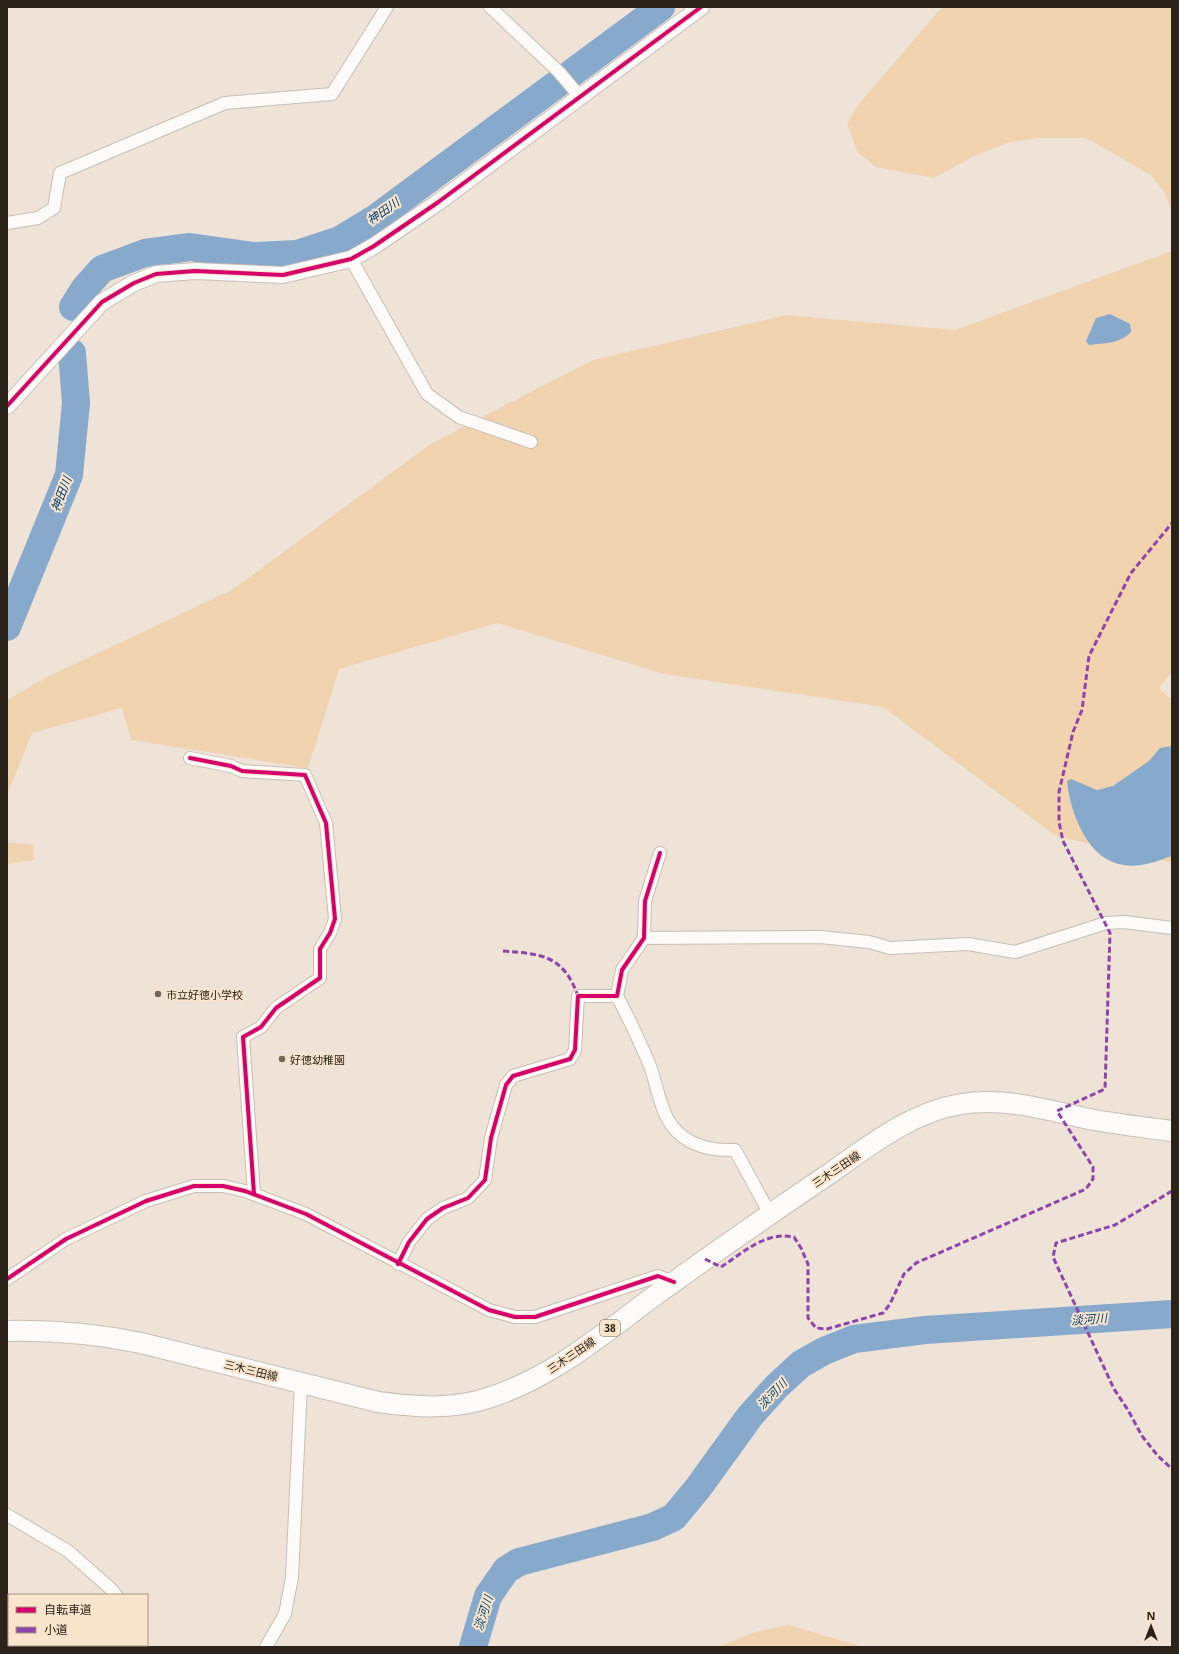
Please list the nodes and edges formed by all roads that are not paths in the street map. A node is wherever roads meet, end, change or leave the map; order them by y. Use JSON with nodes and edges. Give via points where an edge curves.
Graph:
{"nodes":[{"id":1,"x":387,"y":7,"type":"edge"},
{"id":2,"x":490,"y":7,"type":"edge"},
{"id":3,"x":701,"y":7,"type":"edge"},
{"id":4,"x":576,"y":92,"type":"junction"},
{"id":5,"x":7,"y":223,"type":"edge"},
{"id":6,"x":351,"y":259,"type":"junction"},
{"id":7,"x":7,"y":406,"type":"edge"},
{"id":8,"x":531,"y":442,"type":"dead end"},
{"id":9,"x":190,"y":758,"type":"dead end"},
{"id":10,"x":660,"y":853,"type":"dead end"},
{"id":11,"x":1172,"y":928,"type":"edge"},
{"id":12,"x":644,"y":938,"type":"junction"},
{"id":13,"x":617,"y":996,"type":"junction"},
{"id":14,"x":1172,"y":1131,"type":"edge"},
{"id":15,"x":254,"y":1194,"type":"junction"},
{"id":16,"x":770,"y":1214,"type":"junction"},
{"id":17,"x":398,"y":1264,"type":"junction"},
{"id":18,"x":7,"y":1279,"type":"edge"},
{"id":19,"x":674,"y":1282,"type":"junction"},
{"id":20,"x":7,"y":1331,"type":"edge"},
{"id":21,"x":301,"y":1383,"type":"junction"},
{"id":22,"x":7,"y":1515,"type":"edge"},
{"id":23,"x":115,"y":1594,"type":"edge"},
{"id":24,"x":266,"y":1647,"type":"edge"}],
"edges":[{"from":1,"to":5,"type":"street","via":[[332,94],[225,103],[60,173],[54,208],[38,218]]},
{"from":2,"to":4,"type":"street","via":[[559,72]]},
{"from":3,"to":4,"type":"street"},
{"from":4,"to":6,"type":"street","via":[[437,202]]},
{"from":6,"to":7,"type":"street","via":[[283,275],[195,271],[156,274],[134,283],[102,302]]},
{"from":6,"to":8,"type":"street","via":[[427,394],[459,417]]},
{"from":9,"to":15,"type":"street","via":[[231,766],[242,771],[306,775],[326,823],[335,919],[320,949],[320,978],[276,1008],[261,1027],[243,1037]]},
{"from":10,"to":12,"type":"street","via":[[645,900]]},
{"from":11,"to":12,"type":"street","via":[[1124,922],[1106,923],[1015,952],[968,944],[890,948],[869,942],[820,936]]},
{"from":12,"to":13,"type":"street","via":[[622,970]]},
{"from":13,"to":16,"type":"street","via":[[640,1041],[667,1118],[679,1133],[695,1145],[717,1151],[735,1150]]},
{"from":13,"to":17,"type":"street","via":[[578,996],[576,1050],[570,1059],[513,1076],[506,1085],[491,1138],[485,1180],[468,1198],[443,1208],[427,1219],[409,1242]]},
{"from":14,"to":16,"type":"main road","name":"三木三田線","number":"38","via":[[1136,1127],[1034,1106],[999,1102],[962,1104],[928,1112],[898,1128]]},
{"from":15,"to":17,"type":"street","via":[[306,1214]]},
{"from":15,"to":18,"type":"street","via":[[223,1186],[194,1186],[146,1201],[66,1239]]},
{"from":16,"to":19,"type":"main road","name":"三木三田線","number":"38"},
{"from":17,"to":19,"type":"street","via":[[489,1310],[515,1317],[535,1317],[658,1276]]},
{"from":19,"to":21,"type":"main road","name":"三木三田線","number":"38","via":[[564,1362],[526,1385],[486,1399],[449,1406],[415,1406],[378,1402]]},
{"from":20,"to":21,"type":"main road","name":"三木三田線","number":"38","via":[[101,1335]]},
{"from":21,"to":24,"type":"street","via":[[292,1577],[285,1614]]},
{"from":22,"to":23,"type":"street","via":[[68,1552]]}]}
